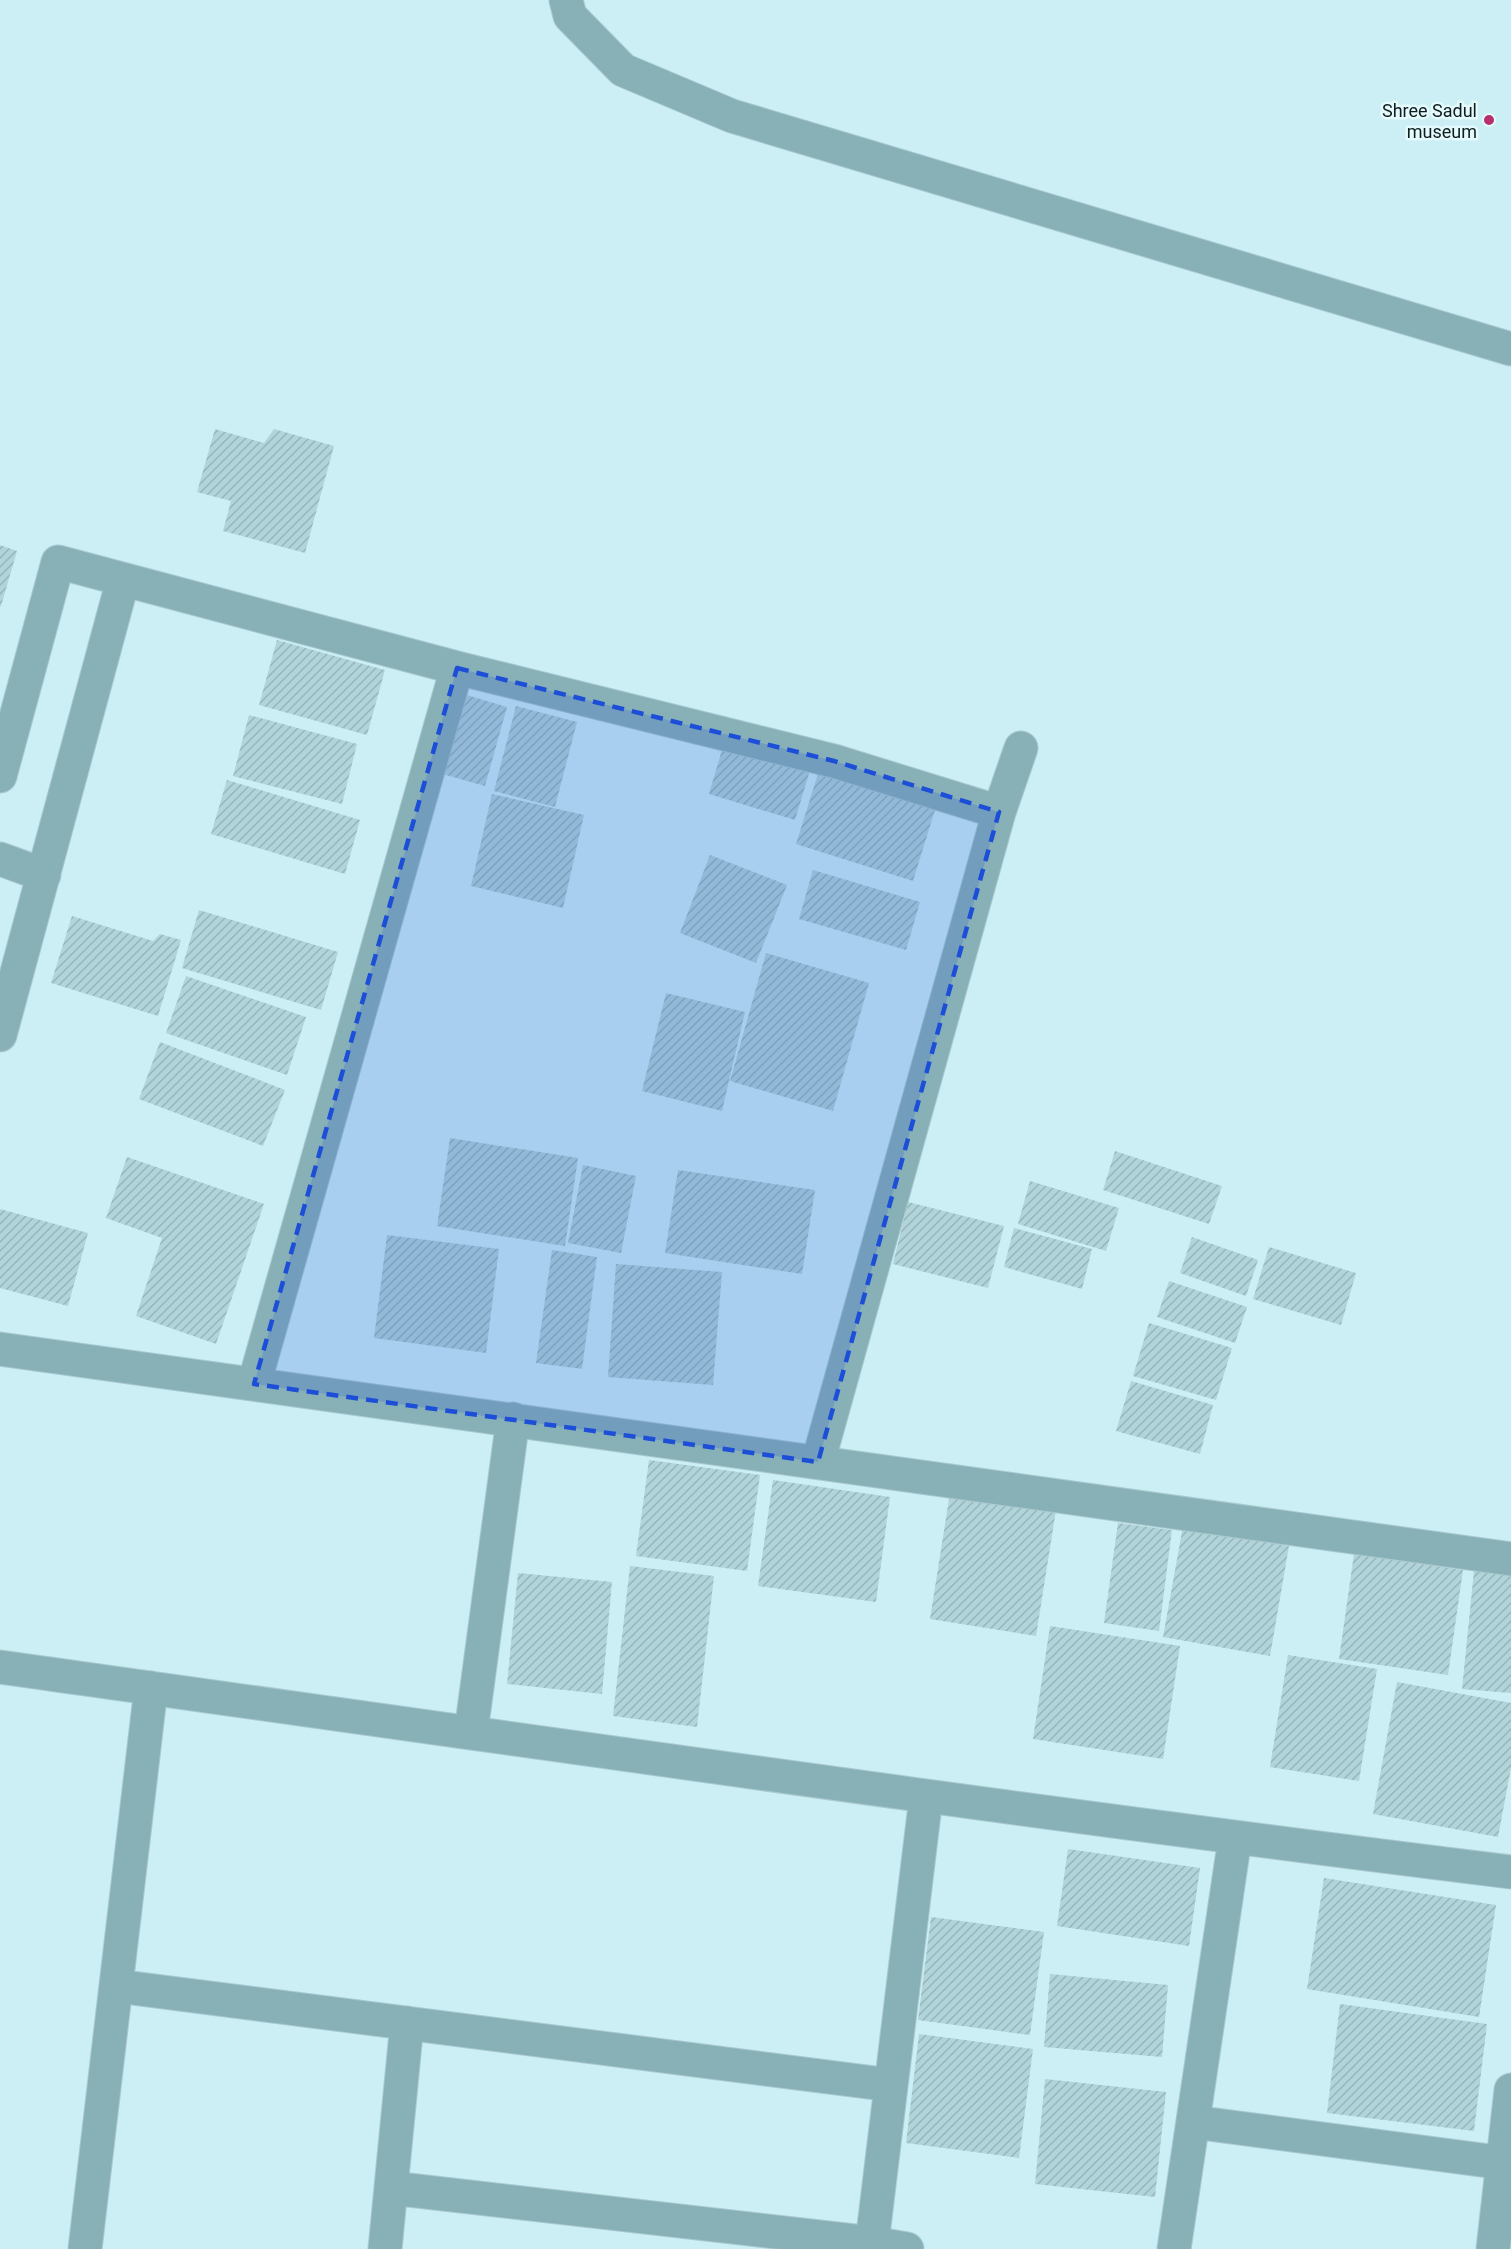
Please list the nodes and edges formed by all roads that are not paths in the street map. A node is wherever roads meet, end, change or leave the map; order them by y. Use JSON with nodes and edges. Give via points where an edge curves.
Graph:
{"nodes":[{"id":1,"x":566,"y":0,"type":"edge"},
{"id":2,"x":1511,"y":349,"type":"edge"},
{"id":3,"x":123,"y":580,"type":"junction"},
{"id":4,"x":457,"y":668,"type":"junction"},
{"id":5,"x":1021,"y":748,"type":"dead end"},
{"id":6,"x":0,"y":776,"type":"edge"},
{"id":7,"x":999,"y":812,"type":"junction"},
{"id":8,"x":0,"y":858,"type":"edge"},
{"id":9,"x":44,"y":875,"type":"junction"},
{"id":10,"x":0,"y":1035,"type":"edge"},
{"id":11,"x":0,"y":1349,"type":"edge"},
{"id":12,"x":254,"y":1384,"type":"junction"},
{"id":13,"x":513,"y":1419,"type":"junction"},
{"id":14,"x":818,"y":1462,"type":"junction"},
{"id":15,"x":1511,"y":1559,"type":"edge"},
{"id":16,"x":0,"y":1667,"type":"edge"},
{"id":17,"x":151,"y":1688,"type":"junction"},
{"id":18,"x":471,"y":1732,"type":"junction"},
{"id":19,"x":926,"y":1797,"type":"junction"},
{"id":20,"x":1235,"y":1838,"type":"junction"},
{"id":21,"x":1511,"y":1872,"type":"edge"},
{"id":22,"x":116,"y":1986,"type":"junction"},
{"id":23,"x":407,"y":2024,"type":"junction"},
{"id":24,"x":891,"y":2085,"type":"junction"},
{"id":25,"x":1511,"y":2090,"type":"edge"},
{"id":26,"x":1193,"y":2122,"type":"junction"},
{"id":27,"x":1507,"y":2164,"type":"edge"},
{"id":28,"x":391,"y":2187,"type":"junction"},
{"id":29,"x":872,"y":2243,"type":"junction"},
{"id":30,"x":85,"y":2249,"type":"edge"},
{"id":31,"x":385,"y":2249,"type":"edge"},
{"id":32,"x":907,"y":2249,"type":"edge"},
{"id":33,"x":1174,"y":2249,"type":"edge"},
{"id":34,"x":1492,"y":2249,"type":"edge"}],
"edges":[{"from":1,"to":2,"type":"street","via":[[570,16],[623,70],[732,116]]},
{"from":3,"to":4,"type":"street"},
{"from":3,"to":6,"type":"street","via":[[58,562]]},
{"from":3,"to":9,"type":"street"},
{"from":4,"to":7,"type":"street","via":[[834,761]]},
{"from":4,"to":12,"type":"street"},
{"from":5,"to":7,"type":"street"},
{"from":7,"to":14,"type":"street"},
{"from":8,"to":9,"type":"street"},
{"from":9,"to":10,"type":"street"},
{"from":11,"to":12,"type":"street"},
{"from":12,"to":13,"type":"street"},
{"from":13,"to":14,"type":"street"},
{"from":13,"to":18,"type":"street"},
{"from":14,"to":15,"type":"street"},
{"from":16,"to":17,"type":"street"},
{"from":17,"to":18,"type":"street"},
{"from":17,"to":22,"type":"street"},
{"from":18,"to":19,"type":"street"},
{"from":19,"to":20,"type":"street"},
{"from":19,"to":24,"type":"street"},
{"from":20,"to":21,"type":"street"},
{"from":20,"to":26,"type":"street"},
{"from":22,"to":23,"type":"street"},
{"from":22,"to":30,"type":"street"},
{"from":23,"to":24,"type":"street"},
{"from":23,"to":28,"type":"street"},
{"from":24,"to":29,"type":"street"},
{"from":25,"to":27,"type":"street"},
{"from":26,"to":27,"type":"street"},
{"from":26,"to":33,"type":"street"},
{"from":27,"to":34,"type":"street"},
{"from":28,"to":29,"type":"street"},
{"from":28,"to":31,"type":"street"},
{"from":29,"to":32,"type":"street"}]}
